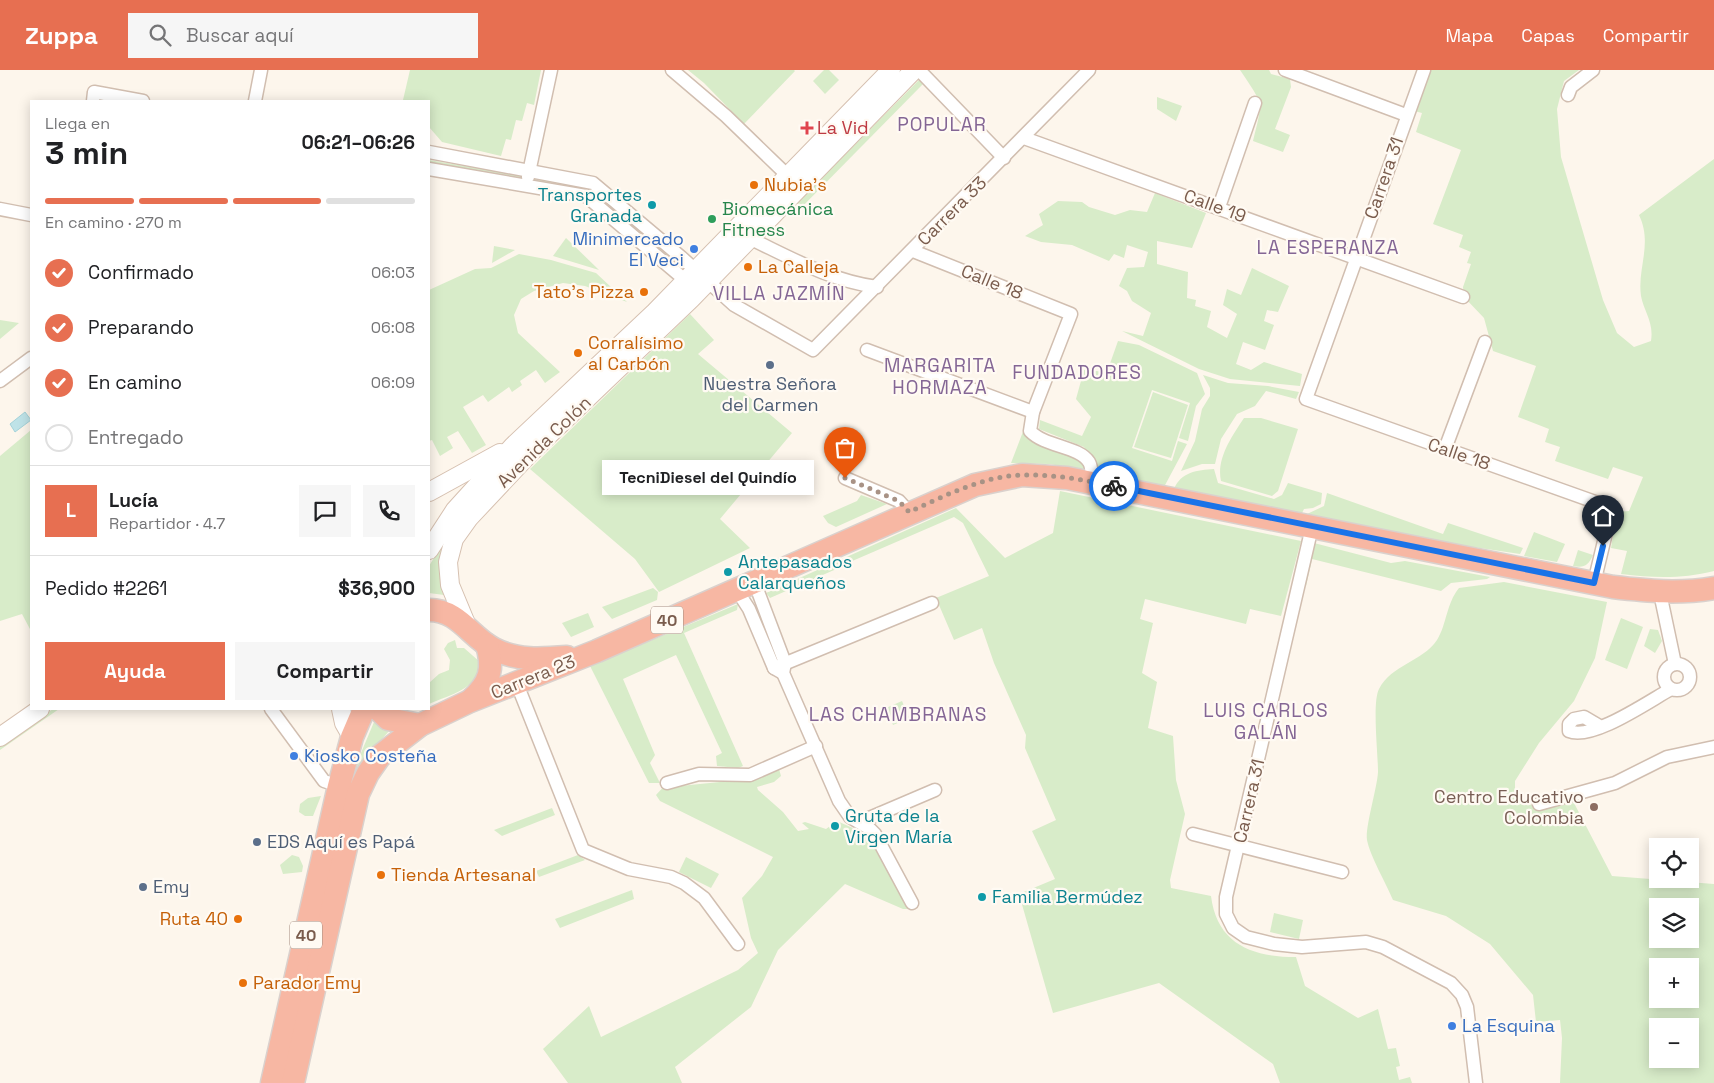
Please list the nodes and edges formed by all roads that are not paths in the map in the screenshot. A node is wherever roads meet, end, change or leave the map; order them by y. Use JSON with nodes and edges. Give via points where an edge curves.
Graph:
{"nodes":[{"id":1,"x":261,"y":70,"type":"edge"},
{"id":2,"x":551,"y":70,"type":"edge"},
{"id":3,"x":672,"y":70,"type":"edge"},
{"id":4,"x":891,"y":70,"type":"edge"},
{"id":5,"x":914,"y":70,"type":"edge"},
{"id":6,"x":919,"y":70,"type":"edge"},
{"id":7,"x":1089,"y":70,"type":"edge"},
{"id":8,"x":1285,"y":70,"type":"edge"},
{"id":9,"x":1424,"y":70,"type":"edge"},
{"id":10,"x":1593,"y":70,"type":"edge"},
{"id":11,"x":1568,"y":95,"type":"dead end"},
{"id":12,"x":93,"y":100,"type":"edge"},
{"id":13,"x":138,"y":100,"type":"edge"},
{"id":14,"x":255,"y":100,"type":"edge"},
{"id":15,"x":1255,"y":103,"type":"dead end"},
{"id":16,"x":1406,"y":115,"type":"junction"},
{"id":17,"x":1024,"y":138,"type":"junction"},
{"id":18,"x":430,"y":152,"type":"edge"},
{"id":19,"x":1004,"y":158,"type":"junction"},
{"id":20,"x":430,"y":169,"type":"edge"},
{"id":21,"x":530,"y":170,"type":"junction"},
{"id":22,"x":786,"y":175,"type":"junction"},
{"id":23,"x":526,"y":186,"type":"junction"},
{"id":24,"x":1219,"y":207,"type":"junction"},
{"id":25,"x":0,"y":209,"type":"edge"},
{"id":26,"x":30,"y":215,"type":"edge"},
{"id":27,"x":749,"y":238,"type":"junction"},
{"id":28,"x":913,"y":251,"type":"junction"},
{"id":29,"x":1357,"y":258,"type":"junction"},
{"id":30,"x":697,"y":280,"type":"junction"},
{"id":31,"x":877,"y":287,"type":"junction"},
{"id":32,"x":1463,"y":297,"type":"dead end"},
{"id":33,"x":1485,"y":342,"type":"dead end"},
{"id":34,"x":867,"y":350,"type":"dead end"},
{"id":35,"x":30,"y":359,"type":"edge"},
{"id":36,"x":0,"y":381,"type":"edge"},
{"id":37,"x":1306,"y":399,"type":"joint"},
{"id":38,"x":1033,"y":412,"type":"junction"},
{"id":39,"x":513,"y":446,"type":"junction"},
{"id":40,"x":1445,"y":449,"type":"junction"},
{"id":41,"x":845,"y":478,"type":"dead end"},
{"id":42,"x":1093,"y":482,"type":"junction"},
{"id":43,"x":430,"y":491,"type":"edge"},
{"id":44,"x":909,"y":512,"type":"junction"},
{"id":45,"x":1312,"y":527,"type":"junction"},
{"id":46,"x":430,"y":548,"type":"edge"},
{"id":47,"x":1594,"y":583,"type":"junction"},
{"id":48,"x":745,"y":585,"type":"junction"},
{"id":49,"x":1714,"y":588,"type":"edge"},
{"id":50,"x":1660,"y":593,"type":"junction"},
{"id":51,"x":932,"y":603,"type":"dead end"},
{"id":52,"x":430,"y":610,"type":"edge"},
{"id":53,"x":467,"y":626,"type":"junction"},
{"id":54,"x":487,"y":645,"type":"junction"},
{"id":55,"x":597,"y":651,"type":"junction"},
{"id":56,"x":1675,"y":664,"type":"junction"},
{"id":57,"x":781,"y":668,"type":"junction"},
{"id":58,"x":517,"y":684,"type":"junction"},
{"id":59,"x":1671,"y":689,"type":"junction"},
{"id":60,"x":468,"y":702,"type":"junction"},
{"id":61,"x":39,"y":710,"type":"edge"},
{"id":62,"x":272,"y":710,"type":"edge"},
{"id":63,"x":341,"y":710,"type":"edge"},
{"id":64,"x":364,"y":710,"type":"edge"},
{"id":65,"x":379,"y":710,"type":"edge"},
{"id":66,"x":420,"y":725,"type":"junction"},
{"id":67,"x":1601,"y":728,"type":"dead end"},
{"id":68,"x":0,"y":737,"type":"edge"},
{"id":69,"x":352,"y":737,"type":"junction"},
{"id":70,"x":816,"y":746,"type":"junction"},
{"id":71,"x":1714,"y":746,"type":"edge"},
{"id":72,"x":667,"y":783,"type":"dead end"},
{"id":73,"x":339,"y":786,"type":"junction"},
{"id":74,"x":935,"y":790,"type":"dead end"},
{"id":75,"x":1539,"y":804,"type":"dead end"},
{"id":76,"x":860,"y":822,"type":"junction"},
{"id":77,"x":1193,"y":834,"type":"dead end"},
{"id":78,"x":1238,"y":846,"type":"junction"},
{"id":79,"x":1342,"y":872,"type":"dead end"},
{"id":80,"x":912,"y":903,"type":"dead end"},
{"id":81,"x":738,"y":944,"type":"dead end"},
{"id":82,"x":272,"y":1083,"type":"edge"},
{"id":83,"x":293,"y":1083,"type":"edge"},
{"id":84,"x":1476,"y":1083,"type":"edge"}],
"edges":[{"from":1,"to":14,"type":"street"},
{"from":2,"to":21,"type":"street"},
{"from":3,"to":22,"type":"street","via":[[726,116]]},
{"from":4,"to":22,"type":"main road","name":"Avenida Colón"},
{"from":5,"to":27,"type":"main road","name":"Avenida Colón"},
{"from":6,"to":19,"type":"street"},
{"from":7,"to":17,"type":"street","name":"Carrera 33"},
{"from":8,"to":16,"type":"street"},
{"from":9,"to":16,"type":"street","name":"Carrera 31"},
{"from":10,"to":11,"type":"street","via":[[1570,87]]},
{"from":12,"to":13,"type":"street","via":[[94,92]]},
{"from":15,"to":24,"type":"street"},
{"from":16,"to":29,"type":"street","name":"Carrera 31"},
{"from":17,"to":19,"type":"street","name":"Carrera 33"},
{"from":17,"to":24,"type":"street","name":"Calle 19"},
{"from":18,"to":21,"type":"street"},
{"from":19,"to":28,"type":"street","name":"Carrera 33"},
{"from":20,"to":23,"type":"street"},
{"from":21,"to":23,"type":"street"},
{"from":21,"to":30,"type":"street","via":[[593,183]]},
{"from":22,"to":30,"type":"main road","name":"Avenida Colón"},
{"from":23,"to":30,"type":"street","via":[[586,196],[675,274]]},
{"from":24,"to":29,"type":"street","name":"Calle 19"},
{"from":25,"to":26,"type":"street"},
{"from":27,"to":30,"type":"main road","name":"Avenida Colón"},
{"from":27,"to":31,"type":"street","via":[[828,276],[856,285]]},
{"from":28,"to":31,"type":"street","name":"Carrera 33"},
{"from":28,"to":38,"type":"street","name":"Calle 18","via":[[1071,314]]},
{"from":29,"to":32,"type":"street","name":"Calle 19"},
{"from":29,"to":37,"type":"street","name":"Carrera 31"},
{"from":30,"to":31,"type":"street","name":"Carrera 33","via":[[813,350]]},
{"from":30,"to":39,"type":"main road","name":"Avenida Colón"},
{"from":30,"to":53,"type":"main road","name":"Avenida Colón","via":[[457,533],[449,554],[448,578]]},
{"from":33,"to":40,"type":"street"},
{"from":34,"to":38,"type":"street"},
{"from":35,"to":36,"type":"street"},
{"from":37,"to":40,"type":"street","name":"Calle 18"},
{"from":38,"to":42,"type":"street","via":[[1030,431],[1036,438],[1078,453],[1089,462]]},
{"from":39,"to":43,"type":"main road"},
{"from":39,"to":46,"type":"main road","name":"Avenida Colón","via":[[455,510]]},
{"from":40,"to":47,"type":"street","name":"Calle 18","via":[[1612,508]]},
{"from":41,"to":44,"type":"street","via":[[899,501]]},
{"from":42,"to":44,"type":"highway","name":"Carrera 23","number":"40","via":[[1046,475],[1005,477],[975,485]]},
{"from":42,"to":45,"type":"highway","name":"Carrera 23","number":"40"},
{"from":44,"to":48,"type":"highway","name":"Carrera 23","number":"40"},
{"from":45,"to":47,"type":"highway","name":"Carrera 23","number":"40"},
{"from":45,"to":78,"type":"street","name":"Carrera 31"},
{"from":47,"to":50,"type":"highway","name":"Carrera 23","number":"40"},
{"from":48,"to":55,"type":"highway","name":"Carrera 23","number":"40"},
{"from":48,"to":57,"type":"street"},
{"from":48,"to":57,"type":"street","via":[[749,609]]},
{"from":49,"to":50,"type":"highway","name":"Carrera 23","number":"40"},
{"from":50,"to":56,"type":"street"},
{"from":51,"to":57,"type":"street"},
{"from":52,"to":53,"type":"highway","number":"40","via":[[444,612]]},
{"from":53,"to":54,"type":"highway","number":"40"},
{"from":54,"to":55,"type":"highway","name":"Carrera 23","number":"40","via":[[524,658],[568,657]]},
{"from":54,"to":60,"type":"highway","number":"40","via":[[491,661],[489,679]]},
{"from":55,"to":58,"type":"highway","name":"Carrera 23","number":"40"},
{"from":56,"to":59,"type":"street","via":[[1667,667],[1664,674],[1665,683]]},
{"from":56,"to":59,"type":"street","via":[[1685,666],[1690,679],[1683,688]]},
{"from":57,"to":70,"type":"street"},
{"from":58,"to":60,"type":"highway","name":"Carrera 23","number":"40"},
{"from":58,"to":81,"type":"street","via":[[583,850],[629,869],[671,877],[684,883],[704,898]]},
{"from":59,"to":67,"type":"street"},
{"from":60,"to":66,"type":"highway","number":"40"},
{"from":61,"to":68,"type":"main road"},
{"from":62,"to":73,"type":"street","via":[[324,781]]},
{"from":63,"to":69,"type":"main road"},
{"from":64,"to":69,"type":"highway","number":"40"},
{"from":65,"to":66,"type":"highway","via":[[388,719]]},
{"from":66,"to":83,"type":"highway","number":"40","via":[[380,756],[358,794]]},
{"from":69,"to":73,"type":"highway","number":"40"},
{"from":70,"to":72,"type":"street","via":[[750,775],[698,774]]},
{"from":70,"to":76,"type":"street","via":[[839,800],[850,817]]},
{"from":71,"to":75,"type":"street","via":[[1667,757],[1616,783]]},
{"from":73,"to":82,"type":"highway","number":"40"},
{"from":74,"to":76,"type":"street"},
{"from":76,"to":80,"type":"street","via":[[875,834]]},
{"from":77,"to":78,"type":"street"},
{"from":78,"to":79,"type":"street"},
{"from":78,"to":84,"type":"street","name":"Carrera 31","via":[[1226,896],[1226,914],[1233,928],[1246,937],[1302,947],[1366,942],[1451,983],[1467,1007]]}]}
